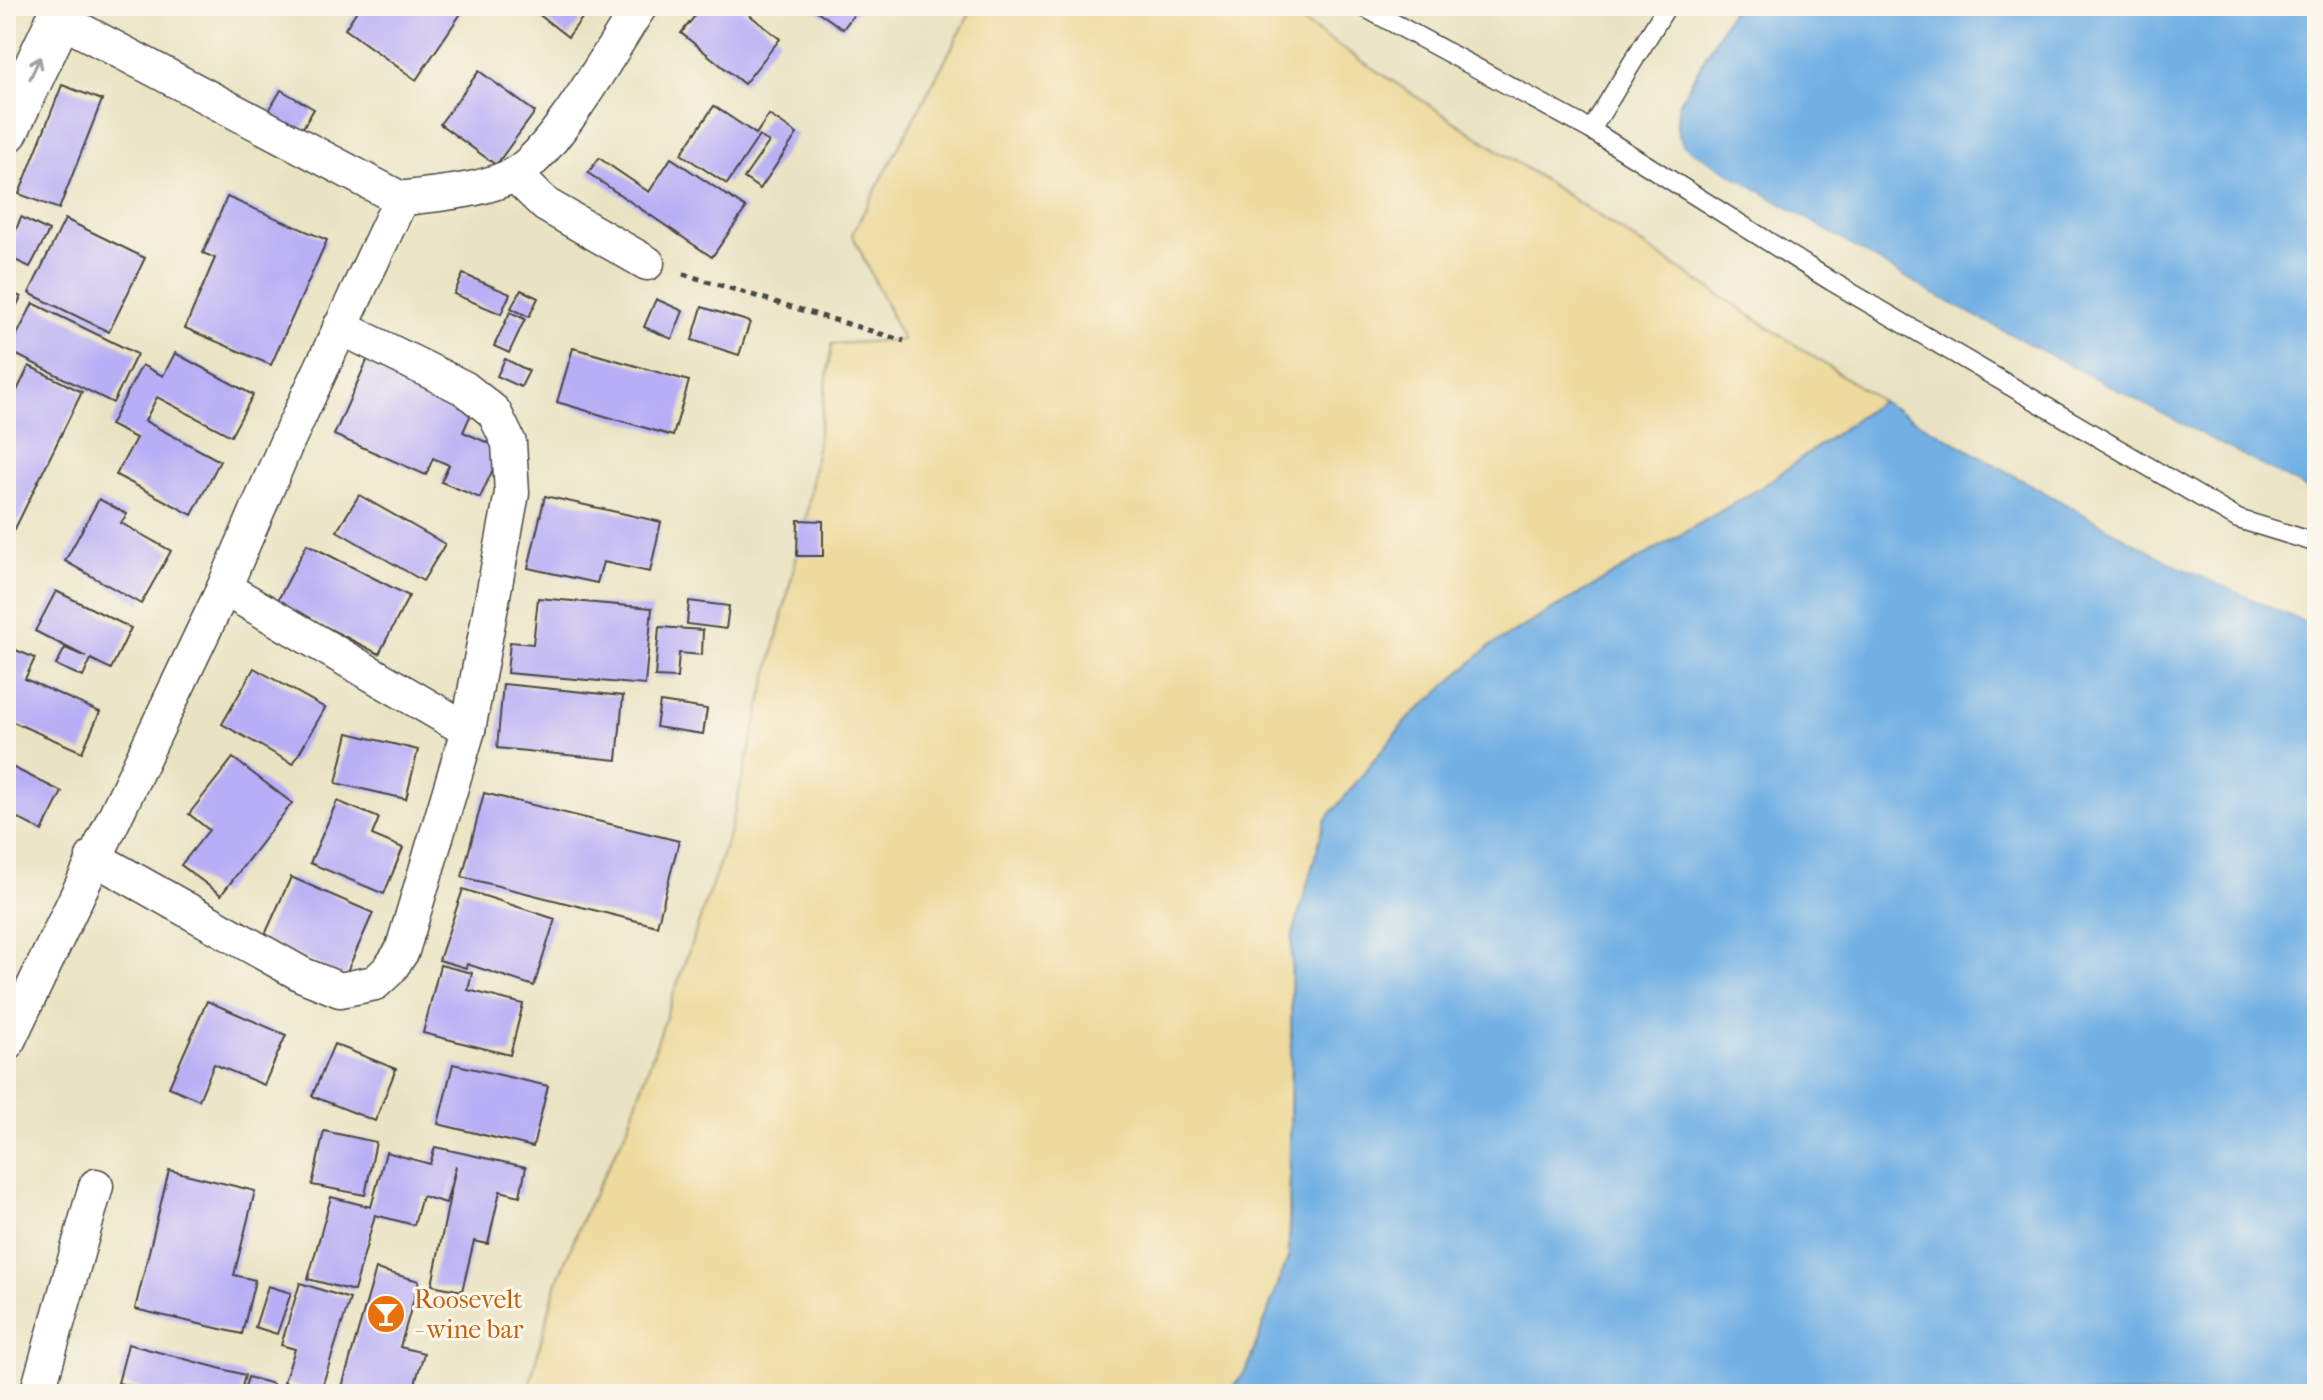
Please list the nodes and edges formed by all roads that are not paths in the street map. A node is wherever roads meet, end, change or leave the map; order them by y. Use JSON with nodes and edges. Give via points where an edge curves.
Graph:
{"nodes":[{"id":1,"x":640,"y":6,"type":"edge"},
{"id":2,"x":1362,"y":6,"type":"edge"},
{"id":3,"x":1667,"y":6,"type":"edge"},
{"id":4,"x":62,"y":12,"type":"edge"},
{"id":5,"x":1591,"y":130,"type":"junction"},
{"id":6,"x":6,"y":131,"type":"edge"},
{"id":7,"x":514,"y":174,"type":"junction"},
{"id":8,"x":401,"y":199,"type":"junction"},
{"id":9,"x":647,"y":263,"type":"road end"},
{"id":10,"x":340,"y":327,"type":"junction"},
{"id":11,"x":2317,"y":543,"type":"edge"},
{"id":12,"x":224,"y":588,"type":"junction"},
{"id":13,"x":468,"y":730,"type":"junction"},
{"id":14,"x":93,"y":857,"type":"junction"},
{"id":15,"x":6,"y":1045,"type":"edge"},
{"id":16,"x":96,"y":1186,"type":"dead end"},
{"id":17,"x":37,"y":1394,"type":"edge"}],
"edges":[{"from":1,"to":7,"type":"street","via":[[542,154]]},
{"from":2,"to":5,"type":"lane"},
{"from":3,"to":5,"type":"lane"},
{"from":6,"to":4,"type":"main road","one_way":true},
{"from":4,"to":8,"type":"street"},
{"from":5,"to":11,"type":"lane","via":[[1831,281],[2238,519]]},
{"from":7,"to":8,"type":"street","via":[[478,187]]},
{"from":7,"to":9,"type":"street","via":[[546,205]]},
{"from":8,"to":10,"type":"street"},
{"from":10,"to":12,"type":"street"},
{"from":10,"to":13,"type":"street","via":[[464,388],[494,412],[509,443],[512,493]]},
{"from":12,"to":13,"type":"street"},
{"from":12,"to":14,"type":"street"},
{"from":13,"to":14,"type":"street","via":[[402,951],[375,983],[340,990],[303,975]]},
{"from":14,"to":15,"type":"street"},
{"from":16,"to":17,"type":"street"}]}
